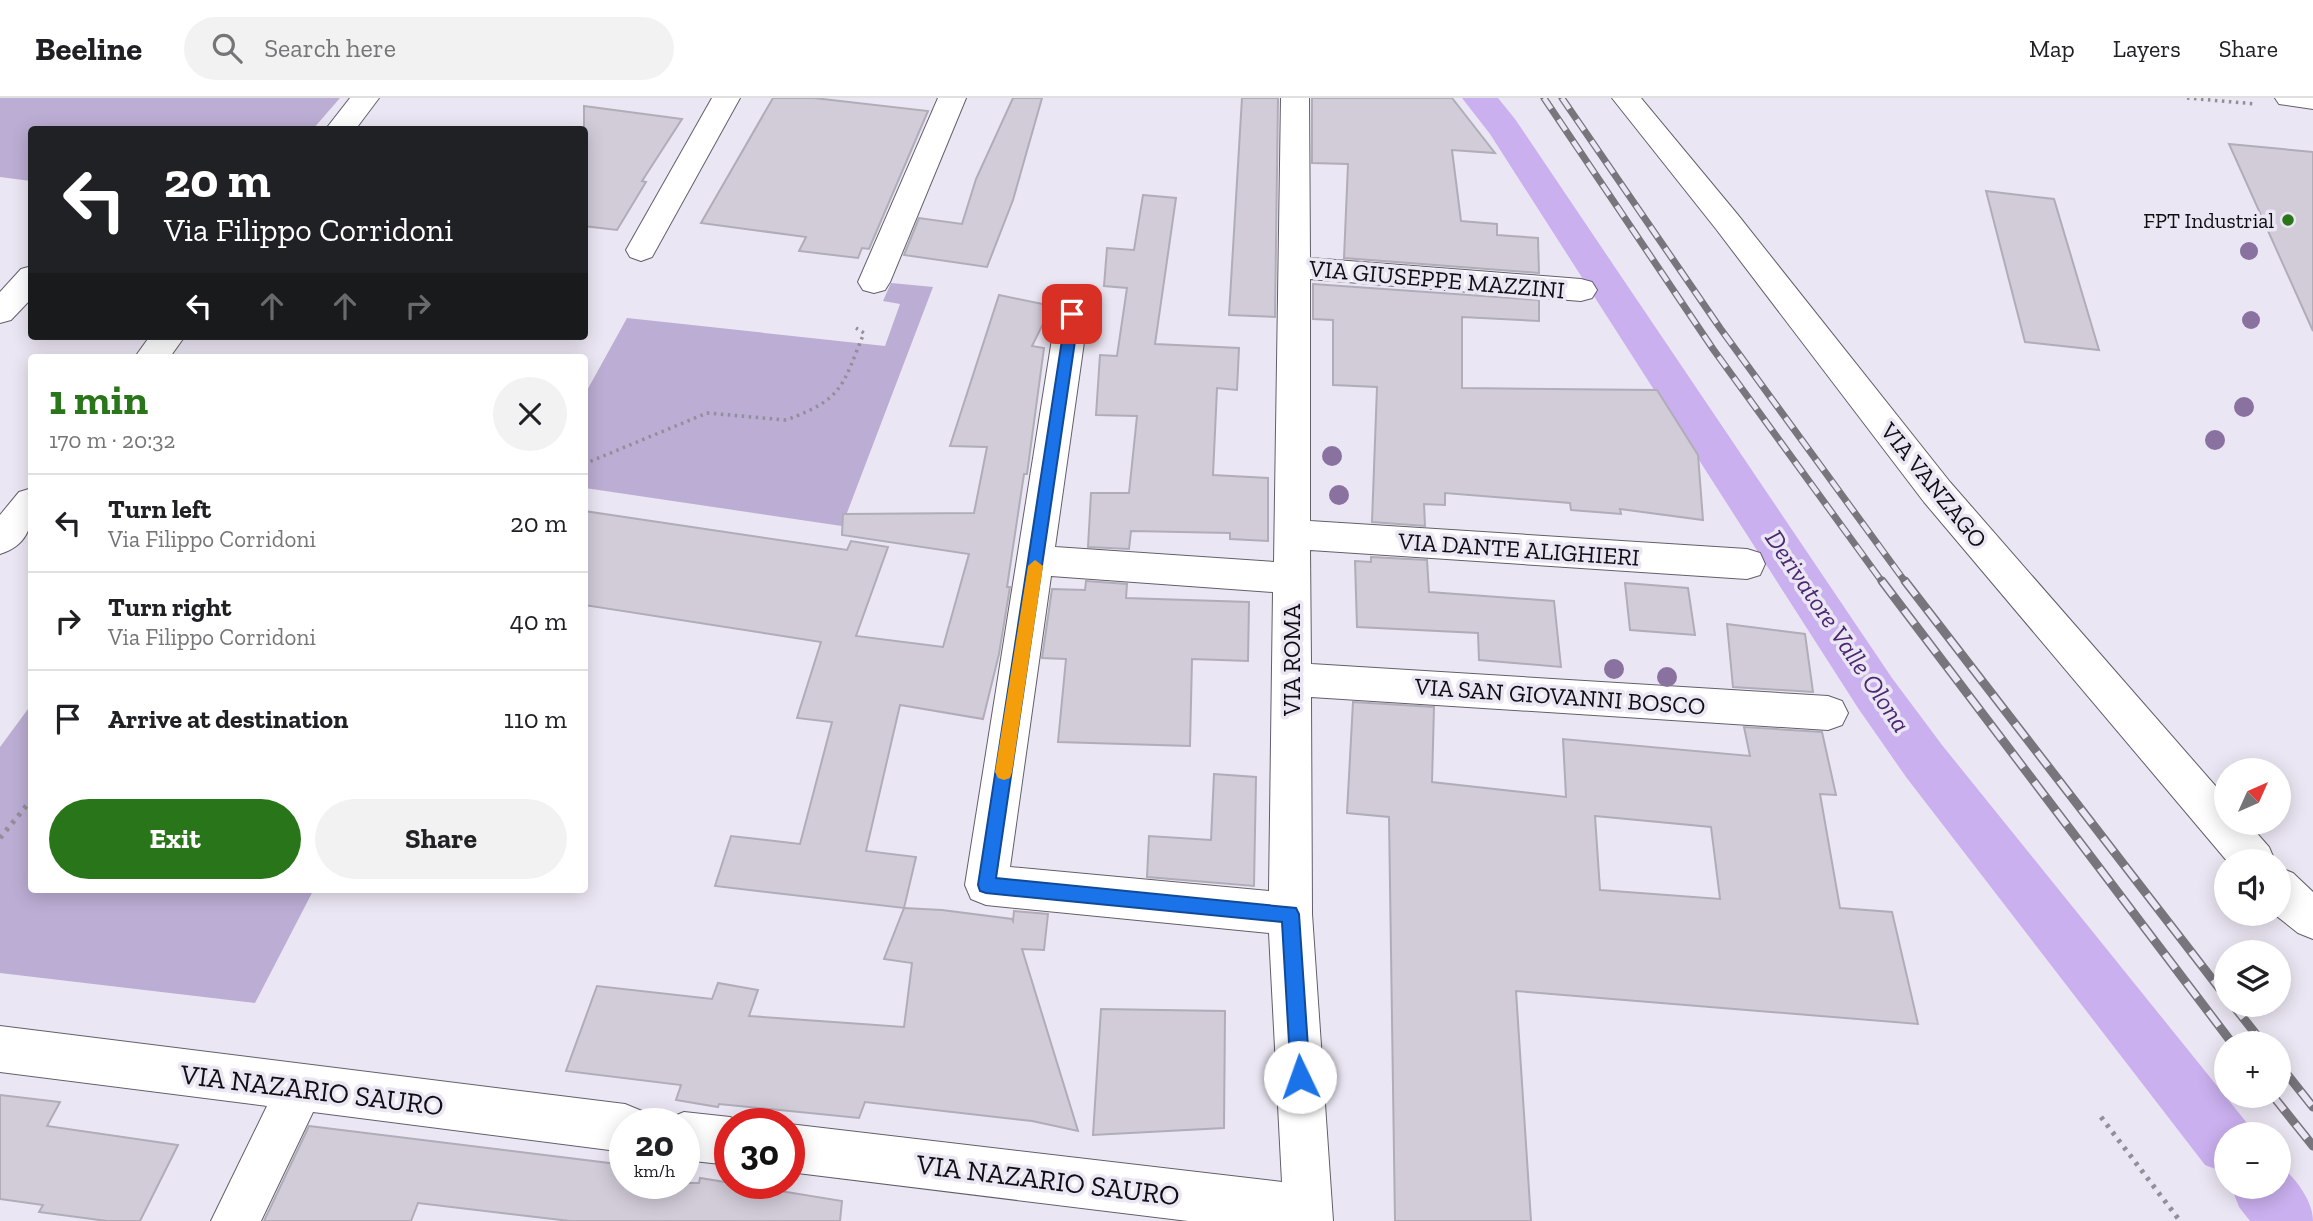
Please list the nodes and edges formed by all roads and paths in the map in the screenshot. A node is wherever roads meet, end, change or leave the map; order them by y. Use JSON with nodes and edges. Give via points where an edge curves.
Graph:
{"nodes":[{"id":1,"x":365,"y":98,"type":"edge"},
{"id":2,"x":726,"y":98,"type":"edge"},
{"id":3,"x":952,"y":98,"type":"edge"},
{"id":4,"x":1295,"y":98,"type":"edge"},
{"id":5,"x":1627,"y":98,"type":"edge"},
{"id":6,"x":2187,"y":98,"type":"edge"},
{"id":7,"x":2313,"y":100,"type":"edge"},
{"id":8,"x":2276,"y":101,"type":"edge"},
{"id":9,"x":342,"y":126,"type":"edge"},
{"id":10,"x":641,"y":250,"type":"dead end"},
{"id":11,"x":1294,"y":267,"type":"junction"},
{"id":12,"x":28,"y":281,"type":"edge"},
{"id":13,"x":874,"y":282,"type":"dead end"},
{"id":14,"x":1581,"y":290,"type":"dead end"},
{"id":15,"x":0,"y":312,"type":"edge"},
{"id":16,"x":1072,"y":314,"type":"dead end"},
{"id":17,"x":856,"y":328,"type":"dead end"},
{"id":18,"x":166,"y":340,"type":"edge"},
{"id":19,"x":154,"y":354,"type":"edge"},
{"id":20,"x":588,"y":462,"type":"edge"},
{"id":21,"x":28,"y":507,"type":"edge"},
{"id":22,"x":1292,"y":534,"type":"junction"},
{"id":23,"x":0,"y":540,"type":"edge"},
{"id":24,"x":1036,"y":560,"type":"junction"},
{"id":25,"x":1747,"y":564,"type":"dead end"},
{"id":26,"x":1292,"y":578,"type":"junction"},
{"id":27,"x":1291,"y":679,"type":"junction"},
{"id":28,"x":1828,"y":713,"type":"dead end"},
{"id":29,"x":28,"y":804,"type":"edge"},
{"id":30,"x":0,"y":838,"type":"edge"},
{"id":31,"x":2244,"y":849,"type":"edge"},
{"id":32,"x":2291,"y":901,"type":"edge"},
{"id":33,"x":1290,"y":914,"type":"junction"},
{"id":34,"x":2313,"y":918,"type":"edge"},
{"id":35,"x":0,"y":1049,"type":"edge"},
{"id":36,"x":300,"y":1089,"type":"junction"},
{"id":37,"x":2101,"y":1116,"type":"dead end"},
{"id":38,"x":609,"y":1126,"type":"edge"},
{"id":39,"x":805,"y":1150,"type":"edge"},
{"id":40,"x":1308,"y":1214,"type":"edge"},
{"id":41,"x":235,"y":1221,"type":"edge"},
{"id":42,"x":2180,"y":1221,"type":"edge"}],
"edges":[{"from":1,"to":9,"type":"street"},
{"from":2,"to":10,"type":"street"},
{"from":3,"to":13,"type":"street"},
{"from":4,"to":11,"type":"street","name":"VIA ROMA"},
{"from":5,"to":31,"type":"street","name":"VIA VANZAGO","via":[[1937,492]]},
{"from":6,"to":8,"type":"path"},
{"from":7,"to":8,"type":"street"},
{"from":11,"to":14,"type":"street","name":"VIA GIUSEPPE MAZZINI"},
{"from":11,"to":22,"type":"street","name":"VIA ROMA"},
{"from":12,"to":15,"type":"street"},
{"from":16,"to":24,"type":"street"},
{"from":17,"to":20,"type":"path","via":[[864,333],[841,389],[831,399],[786,420],[707,413]]},
{"from":18,"to":19,"type":"street"},
{"from":21,"to":23,"type":"street"},
{"from":22,"to":25,"type":"street","name":"VIA DANTE ALIGHIERI"},
{"from":22,"to":26,"type":"street","name":"VIA ROMA"},
{"from":24,"to":26,"type":"street"},
{"from":24,"to":33,"type":"street","via":[[986,885]]},
{"from":26,"to":27,"type":"street","name":"VIA ROMA"},
{"from":27,"to":28,"type":"street","name":"VIA SAN GIOVANNI BOSCO"},
{"from":27,"to":33,"type":"street","name":"VIA ROMA"},
{"from":29,"to":30,"type":"path"},
{"from":32,"to":34,"type":"street"},
{"from":33,"to":40,"type":"street","name":"VIA ROMA"},
{"from":35,"to":36,"type":"street","name":"VIA NAZARIO SAURO"},
{"from":36,"to":38,"type":"street","name":"VIA NAZARIO SAURO"},
{"from":36,"to":41,"type":"street"},
{"from":37,"to":42,"type":"path"},
{"from":39,"to":40,"type":"street","name":"VIA NAZARIO SAURO"}]}
